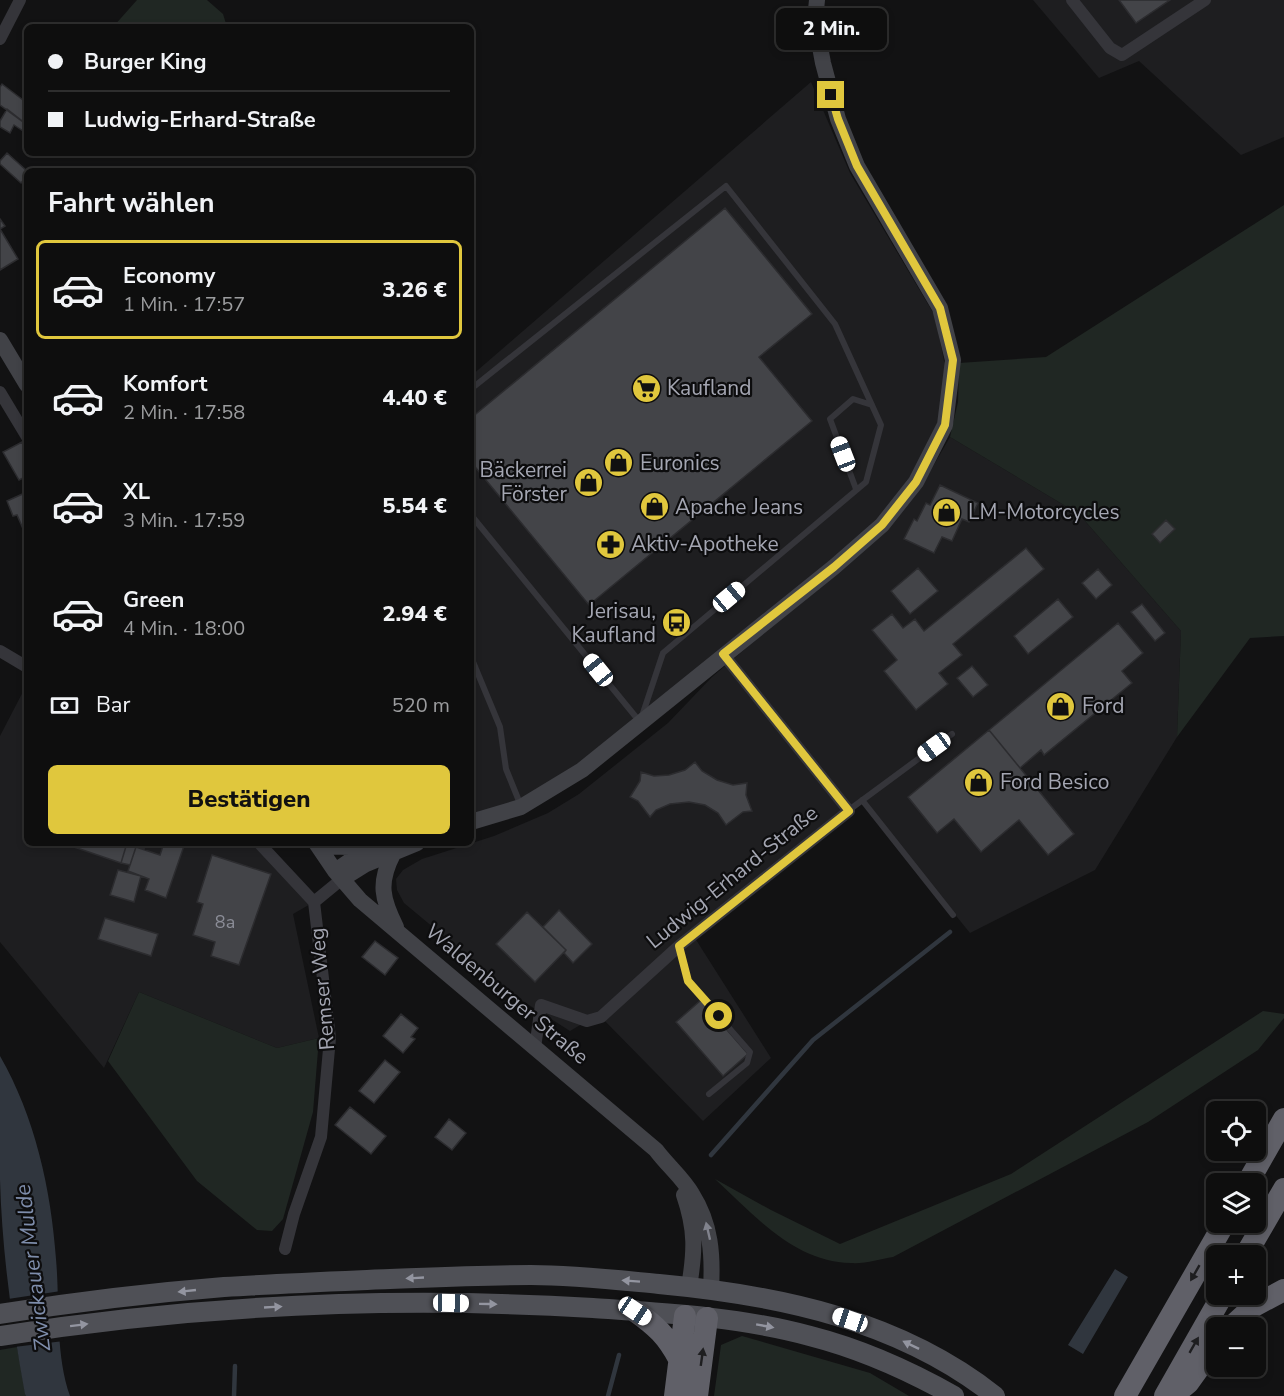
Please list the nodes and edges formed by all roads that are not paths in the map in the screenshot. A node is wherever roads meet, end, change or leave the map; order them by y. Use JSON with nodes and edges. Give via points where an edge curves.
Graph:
{"nodes":[{"id":1,"x":21,"y":0,"type":"edge"},
{"id":2,"x":817,"y":0,"type":"edge"},
{"id":3,"x":1072,"y":0,"type":"edge"},
{"id":4,"x":1205,"y":0,"type":"edge"},
{"id":5,"x":0,"y":39,"type":"edge"},
{"id":6,"x":0,"y":340,"type":"edge"},
{"id":7,"x":24,"y":380,"type":"edge"},
{"id":8,"x":474,"y":387,"type":"edge"},
{"id":9,"x":0,"y":392,"type":"edge"},
{"id":10,"x":872,"y":405,"type":"junction"},
{"id":11,"x":24,"y":432,"type":"edge"},
{"id":12,"x":856,"y":489,"type":"junction"},
{"id":13,"x":474,"y":519,"type":"edge"},
{"id":14,"x":0,"y":651,"type":"edge"},
{"id":15,"x":723,"y":654,"type":"junction"},
{"id":16,"x":474,"y":664,"type":"edge"},
{"id":17,"x":24,"y":665,"type":"edge"},
{"id":18,"x":640,"y":722,"type":"junction"},
{"id":19,"x":952,"y":734,"type":"dead end"},
{"id":20,"x":862,"y":800,"type":"junction"},
{"id":21,"x":521,"y":807,"type":"junction"},
{"id":22,"x":849,"y":811,"type":"junction"},
{"id":23,"x":474,"y":821,"type":"edge"},
{"id":24,"x":262,"y":846,"type":"edge"},
{"id":25,"x":318,"y":846,"type":"edge"},
{"id":26,"x":334,"y":846,"type":"edge"},
{"id":27,"x":357,"y":846,"type":"edge"},
{"id":28,"x":375,"y":846,"type":"edge"},
{"id":29,"x":410,"y":846,"type":"edge"},
{"id":30,"x":393,"y":854,"type":"junction"},
{"id":31,"x":338,"y":875,"type":"junction"},
{"id":32,"x":314,"y":902,"type":"junction"},
{"id":33,"x":953,"y":915,"type":"dead end"},
{"id":34,"x":399,"y":933,"type":"junction"},
{"id":35,"x":679,"y":946,"type":"junction"},
{"id":36,"x":535,"y":1048,"type":"junction"},
{"id":37,"x":709,"y":1094,"type":"dead end"},
{"id":38,"x":1284,"y":1119,"type":"edge"},
{"id":39,"x":1253,"y":1173,"type":"edge"},
{"id":40,"x":675,"y":1174,"type":"junction"},
{"id":41,"x":1284,"y":1189,"type":"edge"},
{"id":42,"x":1219,"y":1233,"type":"edge"},
{"id":43,"x":1251,"y":1245,"type":"edge"},
{"id":44,"x":285,"y":1249,"type":"dead end"},
{"id":45,"x":689,"y":1287,"type":"junction"},
{"id":46,"x":711,"y":1289,"type":"junction"},
{"id":47,"x":1284,"y":1290,"type":"edge"},
{"id":48,"x":1217,"y":1305,"type":"edge"},
{"id":49,"x":635,"y":1311,"type":"junction"},
{"id":50,"x":0,"y":1314,"type":"edge"},
{"id":51,"x":696,"y":1317,"type":"junction"},
{"id":52,"x":1242,"y":1317,"type":"edge"},
{"id":53,"x":0,"y":1336,"type":"edge"},
{"id":54,"x":1206,"y":1358,"type":"edge"},
{"id":55,"x":679,"y":1359,"type":"junction"},
{"id":56,"x":675,"y":1396,"type":"edge"},
{"id":57,"x":697,"y":1396,"type":"edge"},
{"id":58,"x":954,"y":1396,"type":"edge"},
{"id":59,"x":995,"y":1396,"type":"edge"},
{"id":60,"x":1125,"y":1396,"type":"edge"},
{"id":61,"x":1165,"y":1396,"type":"edge"},
{"id":62,"x":1171,"y":1396,"type":"edge"}],
"edges":[{"from":1,"to":5,"type":"street"},
{"from":2,"to":15,"type":"street","via":[[815,20],[838,119],[857,166],[940,308],[953,360],[945,425],[916,482],[882,525]]},
{"from":3,"to":4,"type":"street","via":[[1110,48],[1122,55]]},
{"from":6,"to":7,"type":"street"},
{"from":8,"to":10,"type":"lane","via":[[726,186],[835,324]]},
{"from":9,"to":11,"type":"street"},
{"from":10,"to":12,"type":"lane","via":[[881,425],[866,482]]},
{"from":10,"to":12,"type":"lane","via":[[853,399],[830,419]]},
{"from":12,"to":18,"type":"lane","via":[[663,652]]},
{"from":13,"to":18,"type":"lane"},
{"from":14,"to":17,"type":"street"},
{"from":15,"to":18,"type":"street"},
{"from":15,"to":22,"type":"street","name":"Ludwig-Erhard-Straße"},
{"from":16,"to":21,"type":"lane","via":[[500,727],[506,769]]},
{"from":18,"to":21,"type":"street","via":[[582,770]]},
{"from":19,"to":20,"type":"lane"},
{"from":20,"to":22,"type":"lane"},
{"from":20,"to":33,"type":"lane"},
{"from":21,"to":23,"type":"street"},
{"from":22,"to":35,"type":"street","name":"Ludwig-Erhard-Straße"},
{"from":24,"to":32,"type":"street","name":"Remser Weg"},
{"from":25,"to":31,"type":"street","name":"Waldenburger Straße"},
{"from":26,"to":27,"type":"street"},
{"from":28,"to":31,"type":"street"},
{"from":29,"to":30,"type":"street"},
{"from":30,"to":31,"type":"street"},
{"from":30,"to":34,"type":"street","via":[[384,874],[383,896]]},
{"from":31,"to":32,"type":"street","name":"Remser Weg"},
{"from":31,"to":34,"type":"street","name":"Waldenburger Straße"},
{"from":32,"to":44,"type":"street","name":"Remser Weg","via":[[330,1038],[321,1137]]},
{"from":34,"to":36,"type":"street","name":"Waldenburger Straße"},
{"from":35,"to":36,"type":"street","name":"Ludwig-Erhard-Straße","via":[[601,1017],[587,1021],[541,1005]]},
{"from":35,"to":37,"type":"lane","via":[[688,981],[750,1052],[747,1063]]},
{"from":36,"to":40,"type":"street","name":"Waldenburger Straße","via":[[641,1137]]},
{"from":38,"to":39,"type":"highway"},
{"from":40,"to":45,"type":"street","name":"Waldenburger Straße","via":[[690,1212],[693,1232],[695,1251]]},
{"from":46,"to":40,"type":"street","name":"Waldenburger Straße","one_way":true,"via":[[708,1228],[691,1192]]},
{"from":41,"to":43,"type":"highway"},
{"from":42,"to":60,"type":"highway","one_way":true},
{"from":45,"to":46,"type":"main road"},
{"from":45,"to":50,"type":"main road","one_way":true,"via":[[533,1275],[309,1283],[160,1293]]},
{"from":45,"to":51,"type":"main road"},
{"from":46,"to":51,"type":"main road"},
{"from":59,"to":46,"type":"main road","one_way":true,"via":[[963,1372],[868,1326],[795,1304]]},
{"from":47,"to":52,"type":"highway"},
{"from":61,"to":48,"type":"highway","one_way":true},
{"from":49,"to":51,"type":"main road"},
{"from":53,"to":49,"type":"main road","one_way":true,"via":[[226,1309],[317,1304],[535,1305]]},
{"from":49,"to":55,"type":"highway","via":[[668,1338]]},
{"from":51,"to":55,"type":"highway"},
{"from":57,"to":51,"type":"highway","one_way":true},
{"from":51,"to":58,"type":"main road","one_way":true,"via":[[778,1328],[840,1344],[899,1367]]},
{"from":54,"to":62,"type":"highway","via":[[1188,1383]]},
{"from":55,"to":56,"type":"highway"}]}
